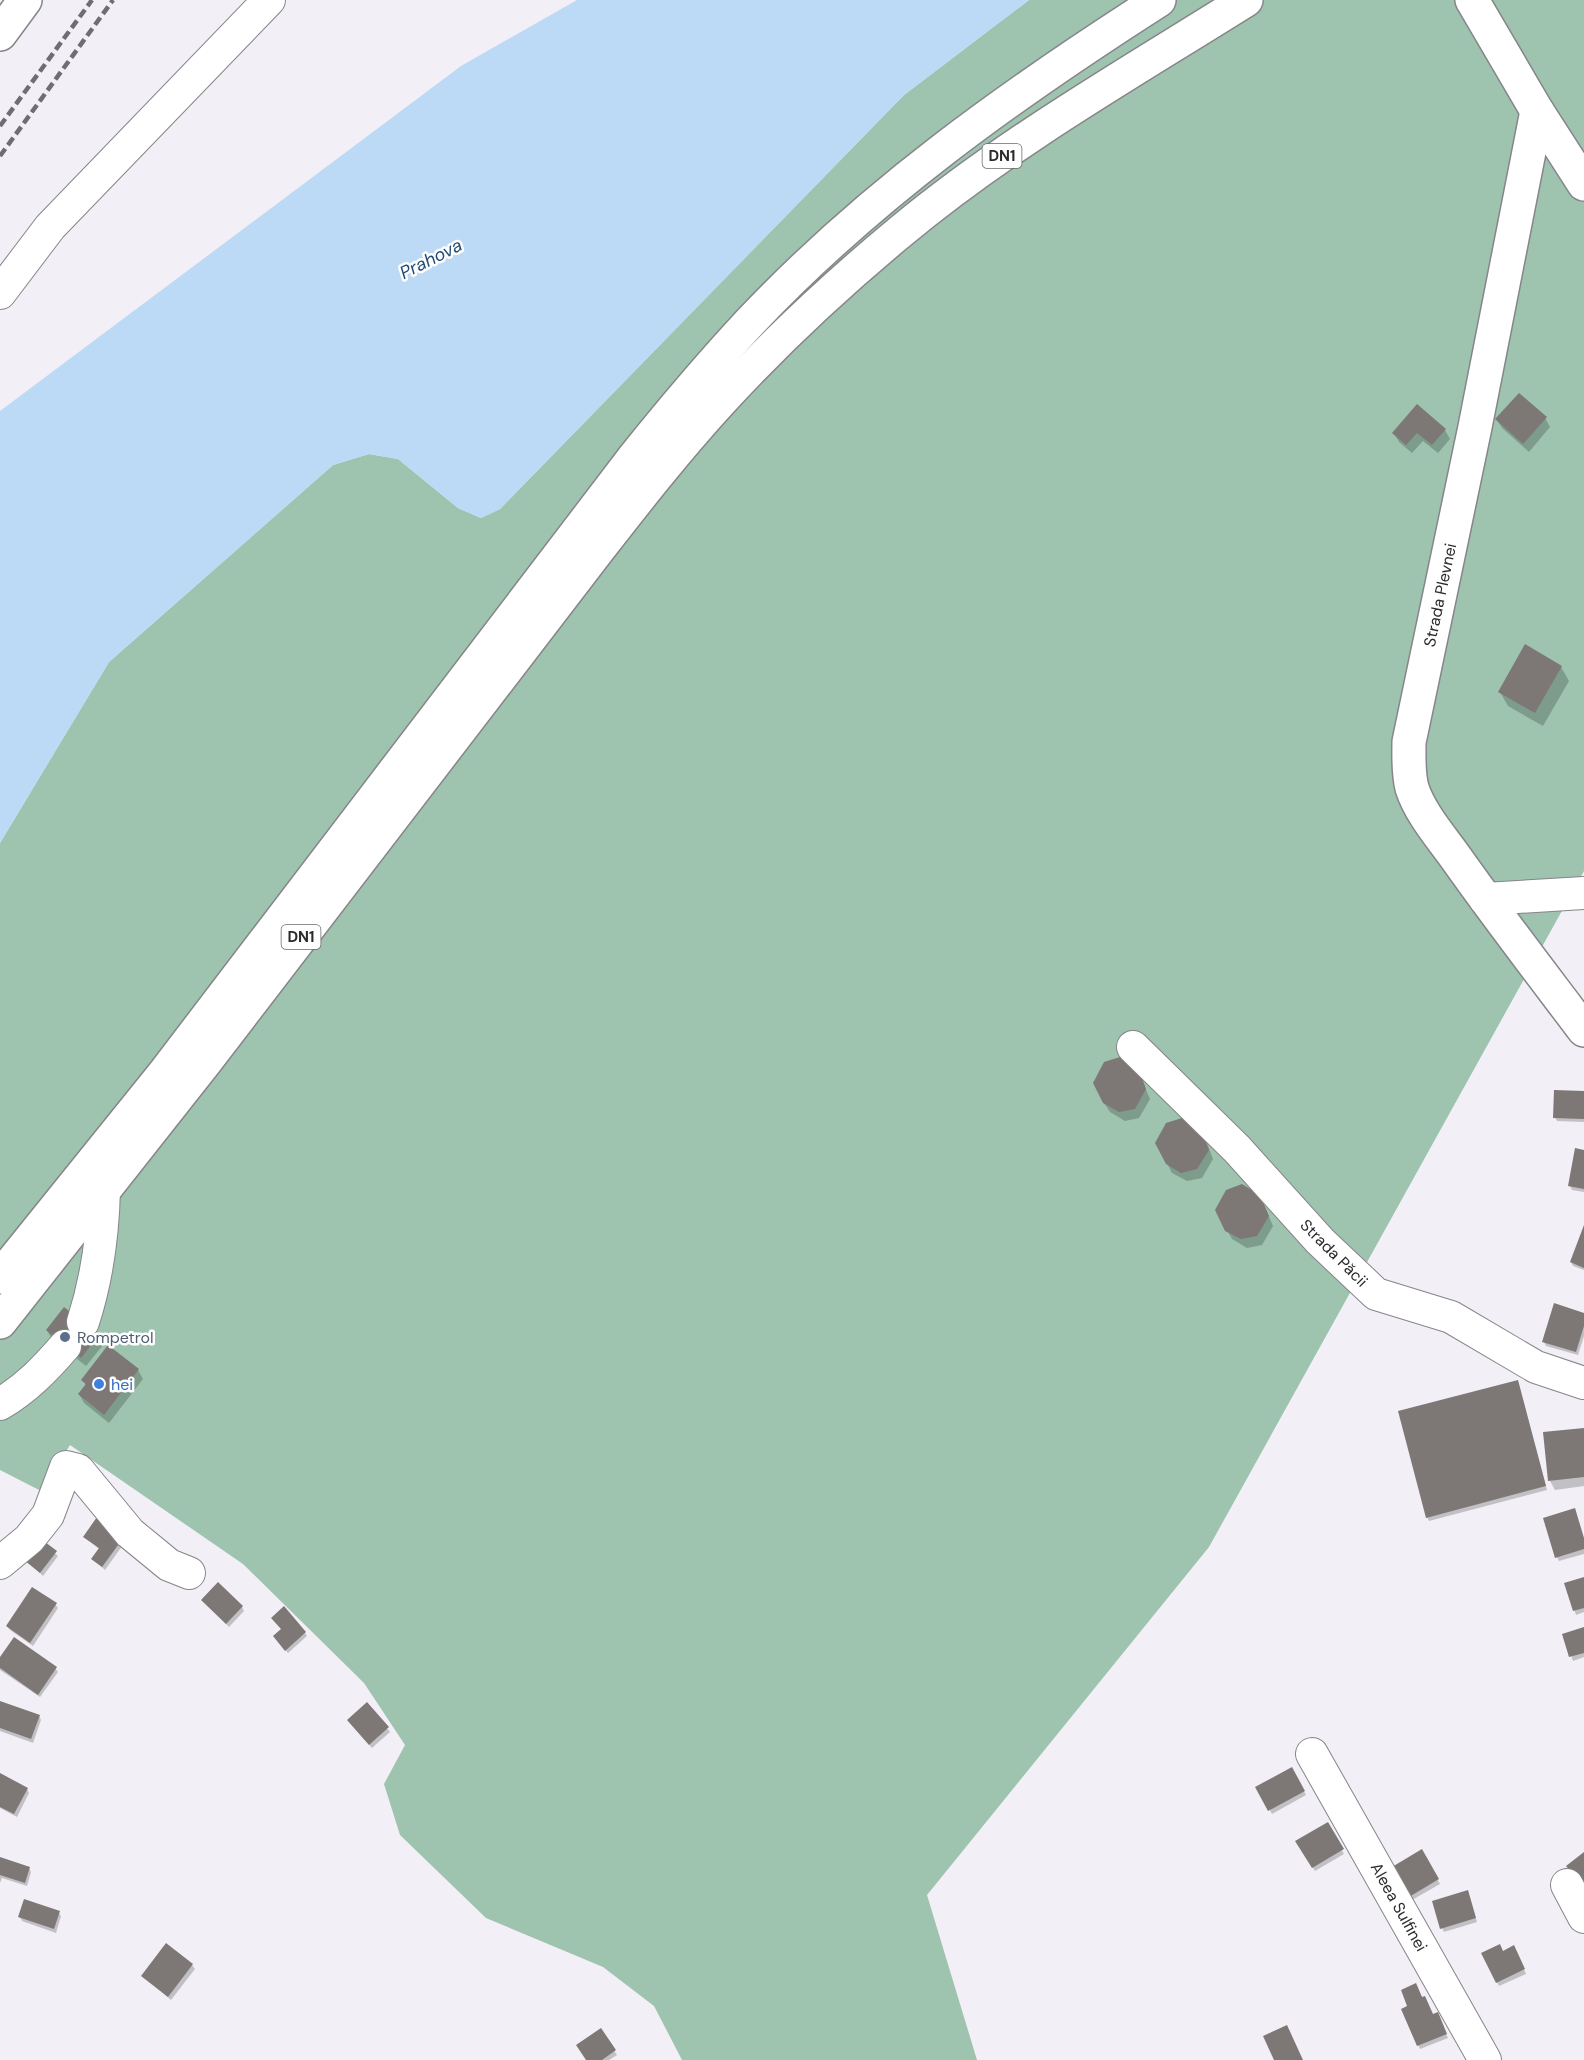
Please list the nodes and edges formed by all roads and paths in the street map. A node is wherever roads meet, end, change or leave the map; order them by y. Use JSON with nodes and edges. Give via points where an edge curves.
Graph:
{"nodes":[{"id":1,"x":25,"y":0,"type":"edge"},
{"id":2,"x":270,"y":0,"type":"edge"},
{"id":3,"x":1159,"y":0,"type":"edge"},
{"id":4,"x":1246,"y":0,"type":"edge"},
{"id":5,"x":1472,"y":0,"type":"edge"},
{"id":6,"x":0,"y":34,"type":"edge"},
{"id":7,"x":1537,"y":111,"type":"junction"},
{"id":8,"x":1584,"y":184,"type":"edge"},
{"id":9,"x":0,"y":293,"type":"edge"},
{"id":10,"x":1584,"y":893,"type":"edge"},
{"id":11,"x":1485,"y":899,"type":"junction"},
{"id":12,"x":1584,"y":1030,"type":"edge"},
{"id":13,"x":1133,"y":1047,"type":"dead end"},
{"id":14,"x":104,"y":1189,"type":"junction"},
{"id":15,"x":0,"y":1277,"type":"edge"},
{"id":16,"x":0,"y":1322,"type":"edge"},
{"id":17,"x":1584,"y":1383,"type":"edge"},
{"id":18,"x":0,"y":1404,"type":"edge"},
{"id":19,"x":0,"y":1563,"type":"edge"},
{"id":20,"x":189,"y":1573,"type":"dead end"},
{"id":21,"x":1312,"y":1754,"type":"dead end"},
{"id":22,"x":1567,"y":1885,"type":"dead end"},
{"id":23,"x":1584,"y":1917,"type":"edge"},
{"id":24,"x":1485,"y":2060,"type":"edge"}],
"edges":[{"from":1,"to":6,"type":"main road"},
{"from":2,"to":9,"type":"street","via":[[50,227]]},
{"from":3,"to":15,"type":"main road","number":"DN1","via":[[1076,53],[926,163],[847,229],[744,329],[635,456],[166,1071]]},
{"from":4,"to":14,"type":"main road","number":"DN1","via":[[1028,136],[929,209],[817,304],[719,404],[598,550]]},
{"from":5,"to":7,"type":"main road"},
{"from":7,"to":8,"type":"main road"},
{"from":7,"to":11,"type":"main road","name":"Strada Plevnei","via":[[1409,742],[1413,789],[1429,819]]},
{"from":10,"to":11,"type":"street"},
{"from":11,"to":12,"type":"main road","name":"Strada Plevnei"},
{"from":13,"to":17,"type":"street","name":"Strada Păcii","via":[[1376,1294],[1451,1317],[1536,1367]]},
{"from":14,"to":16,"type":"main road","number":"DN1"},
{"from":14,"to":18,"type":"street","via":[[103,1227],[93,1293],[74,1334],[42,1373]]},
{"from":19,"to":20,"type":"street","via":[[29,1539],[48,1515],[66,1467],[78,1470],[130,1533],[169,1565]]},
{"from":21,"to":24,"type":"street","name":"Aleea Sulfinei"},
{"from":22,"to":23,"type":"street"}]}
